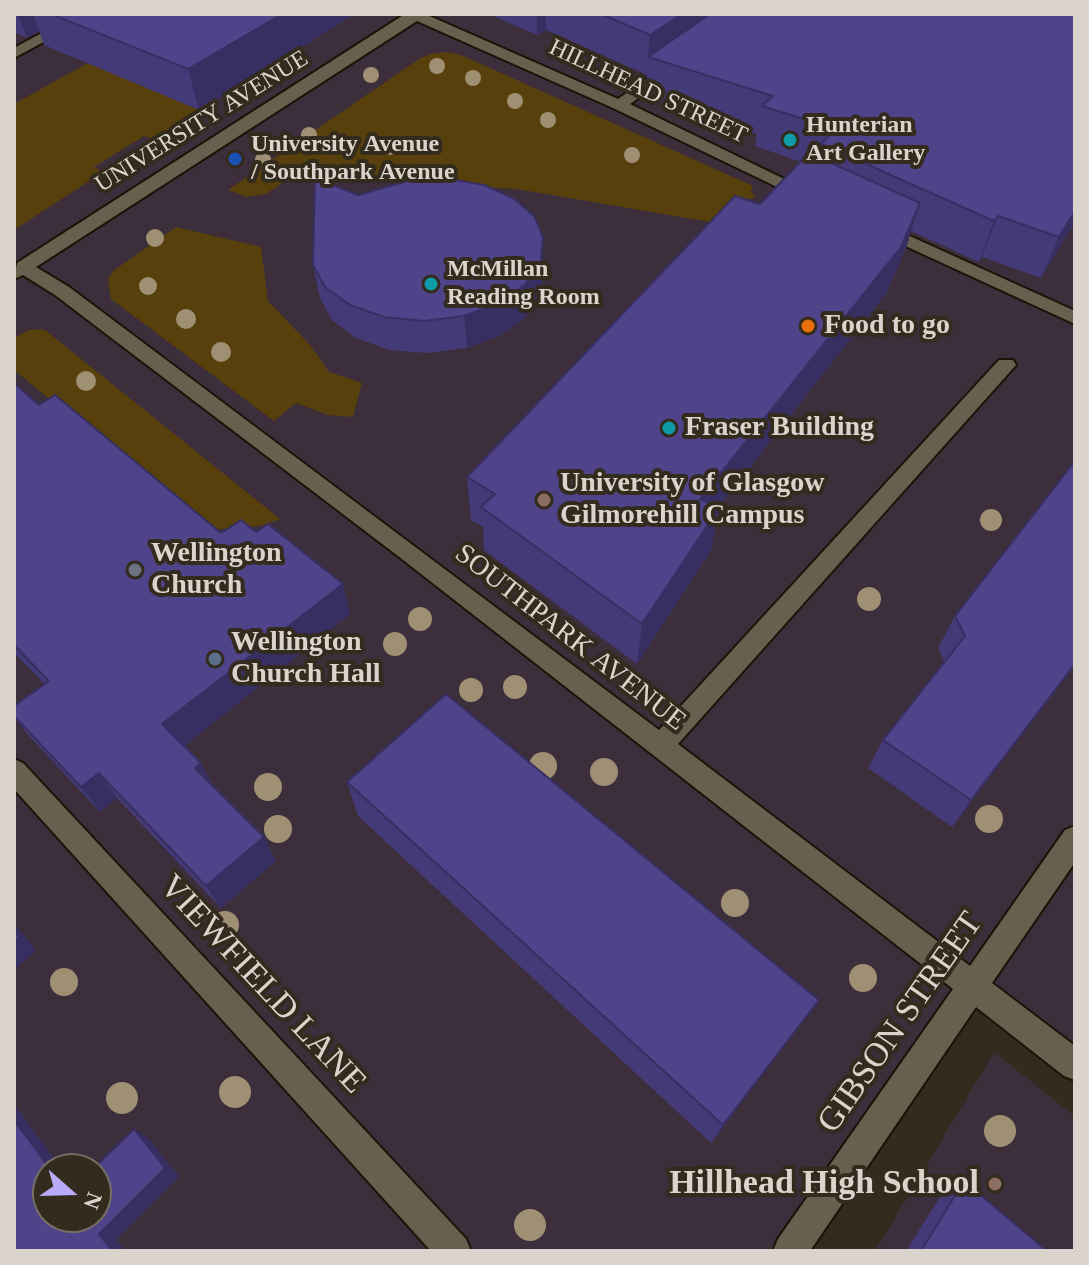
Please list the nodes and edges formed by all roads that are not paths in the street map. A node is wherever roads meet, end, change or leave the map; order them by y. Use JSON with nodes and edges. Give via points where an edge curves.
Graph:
{"nodes":[{"id":1,"x":88,"y":14,"type":"edge"},
{"id":2,"x":415,"y":14,"type":"edge"},
{"id":3,"x":14,"y":54,"type":"edge"},
{"id":4,"x":684,"y":60,"type":"edge"},
{"id":5,"x":619,"y":105,"type":"junction"},
{"id":6,"x":829,"y":204,"type":"edge"},
{"id":7,"x":870,"y":223,"type":"edge"},
{"id":8,"x":18,"y":270,"type":"edge"},
{"id":9,"x":1075,"y":318,"type":"edge"},
{"id":10,"x":1006,"y":365,"type":"dead end"},
{"id":11,"x":660,"y":746,"type":"junction"},
{"id":12,"x":14,"y":771,"type":"edge"},
{"id":13,"x":1075,"y":839,"type":"edge"},
{"id":14,"x":972,"y":987,"type":"junction"},
{"id":15,"x":1075,"y":1065,"type":"edge"},
{"id":16,"x":454,"y":1251,"type":"edge"},
{"id":17,"x":790,"y":1251,"type":"edge"}],
"edges":[{"from":1,"to":3,"type":"street"},
{"from":2,"to":5,"type":"street","name":"HILLHEAD STREET"},
{"from":2,"to":8,"type":"street","name":"UNIVERSITY AVENUE"},
{"from":4,"to":5,"type":"street"},
{"from":5,"to":6,"type":"street","name":"HILLHEAD STREET"},
{"from":7,"to":9,"type":"street"},
{"from":8,"to":11,"type":"street","name":"SOUTHPARK AVENUE","via":[[62,291]]},
{"from":10,"to":11,"type":"street"},
{"from":11,"to":14,"type":"street","name":"SOUTHPARK AVENUE"},
{"from":12,"to":16,"type":"street","name":"VIEWFIELD LANE"},
{"from":13,"to":14,"type":"street","name":"GIBSON STREET"},
{"from":14,"to":15,"type":"street","name":"SOUTHPARK AVENUE"},
{"from":14,"to":17,"type":"street","name":"GIBSON STREET"}]}
